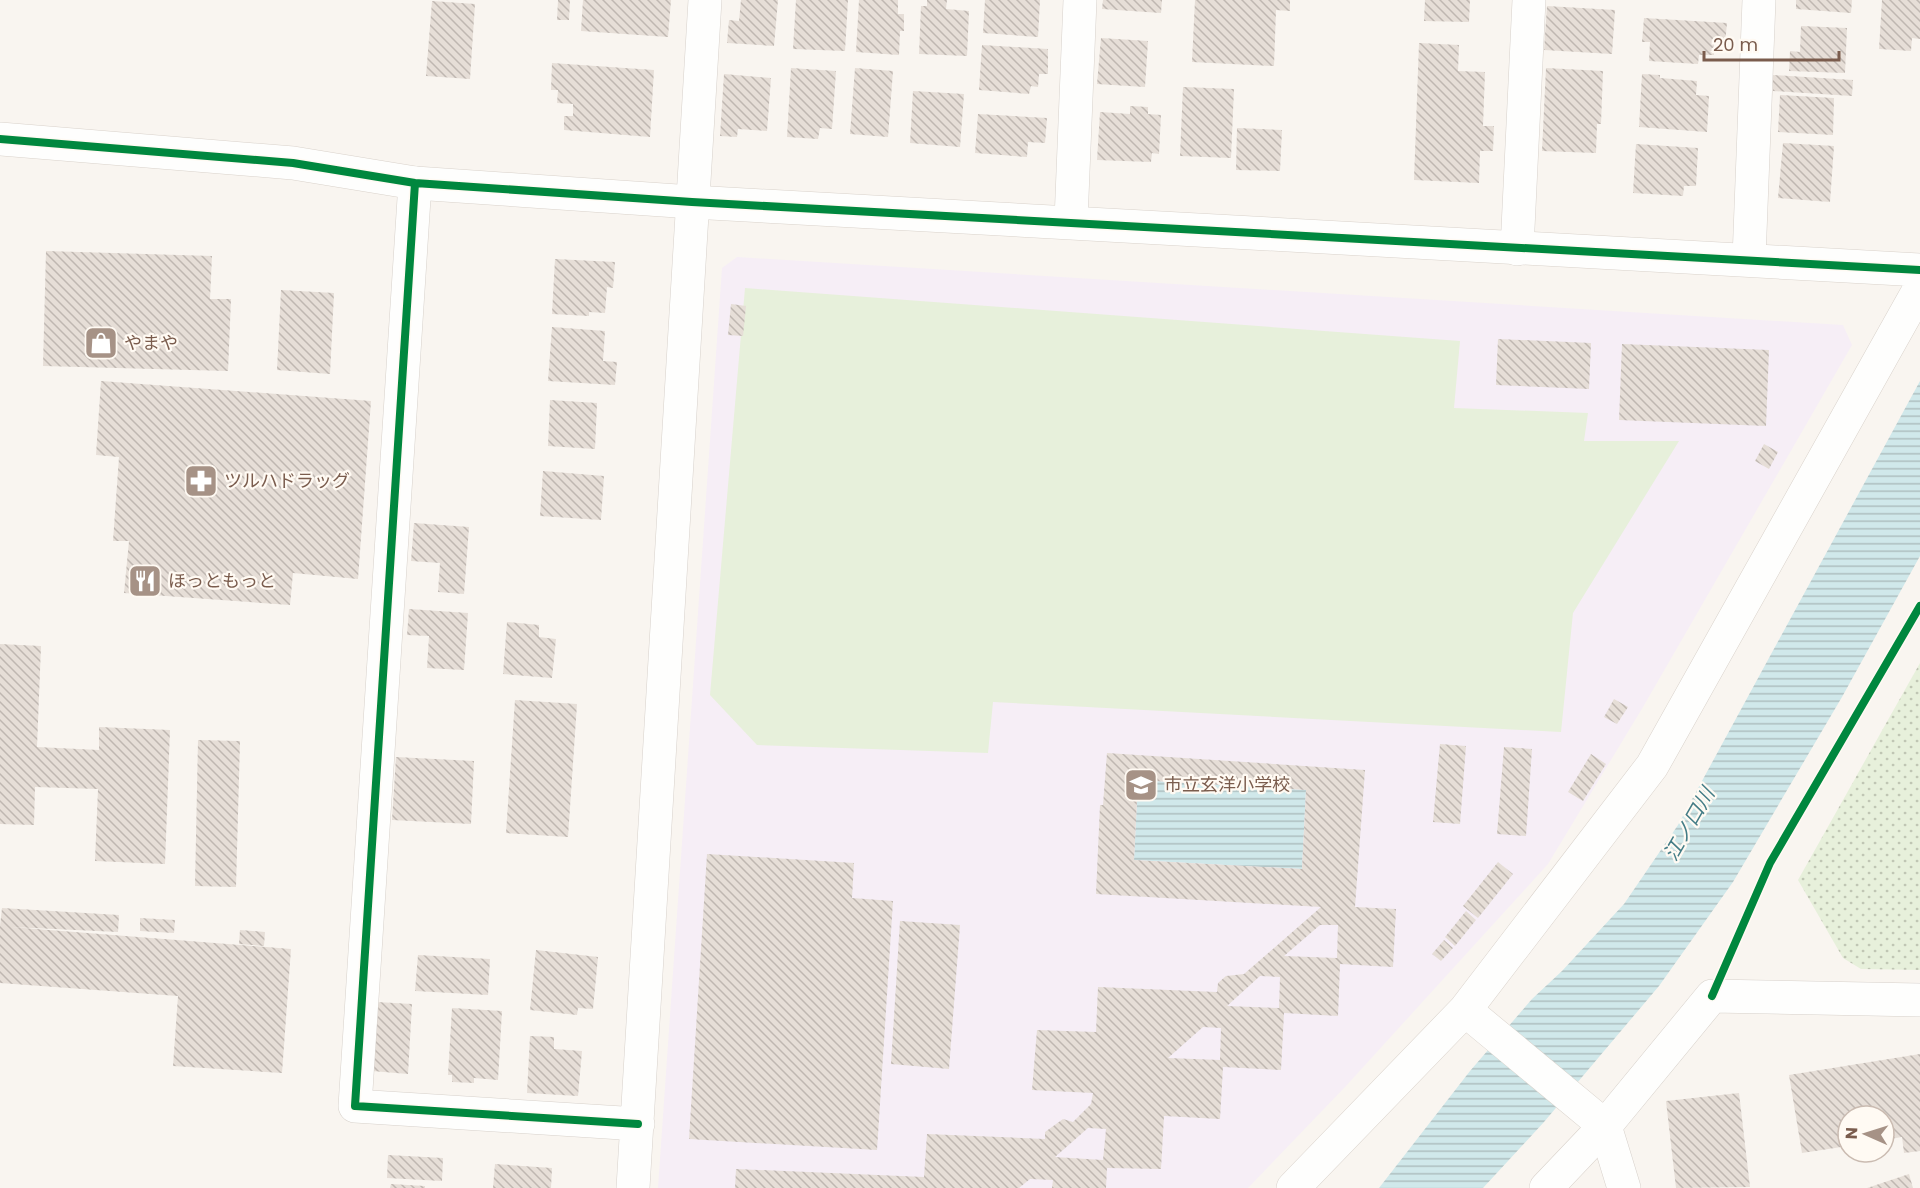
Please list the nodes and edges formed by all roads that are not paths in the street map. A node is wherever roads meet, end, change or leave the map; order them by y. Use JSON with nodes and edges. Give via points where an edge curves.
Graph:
{"nodes":[{"id":1,"x":705,"y":0,"type":"edge"},
{"id":2,"x":1080,"y":0,"type":"edge"},
{"id":3,"x":1529,"y":0,"type":"edge"},
{"id":4,"x":1760,"y":0,"type":"edge"},
{"id":5,"x":0,"y":139,"type":"edge"},
{"id":6,"x":415,"y":183,"type":"junction"},
{"id":7,"x":692,"y":202,"type":"junction"},
{"id":8,"x":1071,"y":221,"type":"junction"},
{"id":9,"x":1517,"y":249,"type":"junction"},
{"id":10,"x":1749,"y":260,"type":"junction"},
{"id":11,"x":1920,"y":270,"type":"edge"},
{"id":12,"x":1920,"y":288,"type":"edge"},
{"id":13,"x":1920,"y":1000,"type":"edge"},
{"id":14,"x":1466,"y":1010,"type":"junction"},
{"id":15,"x":638,"y":1124,"type":"junction"},
{"id":16,"x":1605,"y":1126,"type":"junction"},
{"id":17,"x":633,"y":1188,"type":"edge"},
{"id":18,"x":1293,"y":1188,"type":"edge"},
{"id":19,"x":1546,"y":1188,"type":"edge"},
{"id":20,"x":1624,"y":1188,"type":"edge"}],
"edges":[{"from":1,"to":7,"type":"street"},
{"from":2,"to":8,"type":"street"},
{"from":3,"to":9,"type":"street"},
{"from":4,"to":10,"type":"street"},
{"from":5,"to":6,"type":"street","via":[[292,163]]},
{"from":6,"to":7,"type":"street"},
{"from":6,"to":15,"type":"street","via":[[355,1106]]},
{"from":7,"to":8,"type":"street"},
{"from":7,"to":15,"type":"street"},
{"from":8,"to":9,"type":"street"},
{"from":9,"to":10,"type":"street"},
{"from":10,"to":11,"type":"street"},
{"from":12,"to":14,"type":"street","via":[[1652,766]]},
{"from":13,"to":16,"type":"street","via":[[1712,996]]},
{"from":14,"to":16,"type":"street"},
{"from":14,"to":18,"type":"street"},
{"from":15,"to":17,"type":"street"},
{"from":16,"to":19,"type":"street"},
{"from":16,"to":20,"type":"street"}]}
